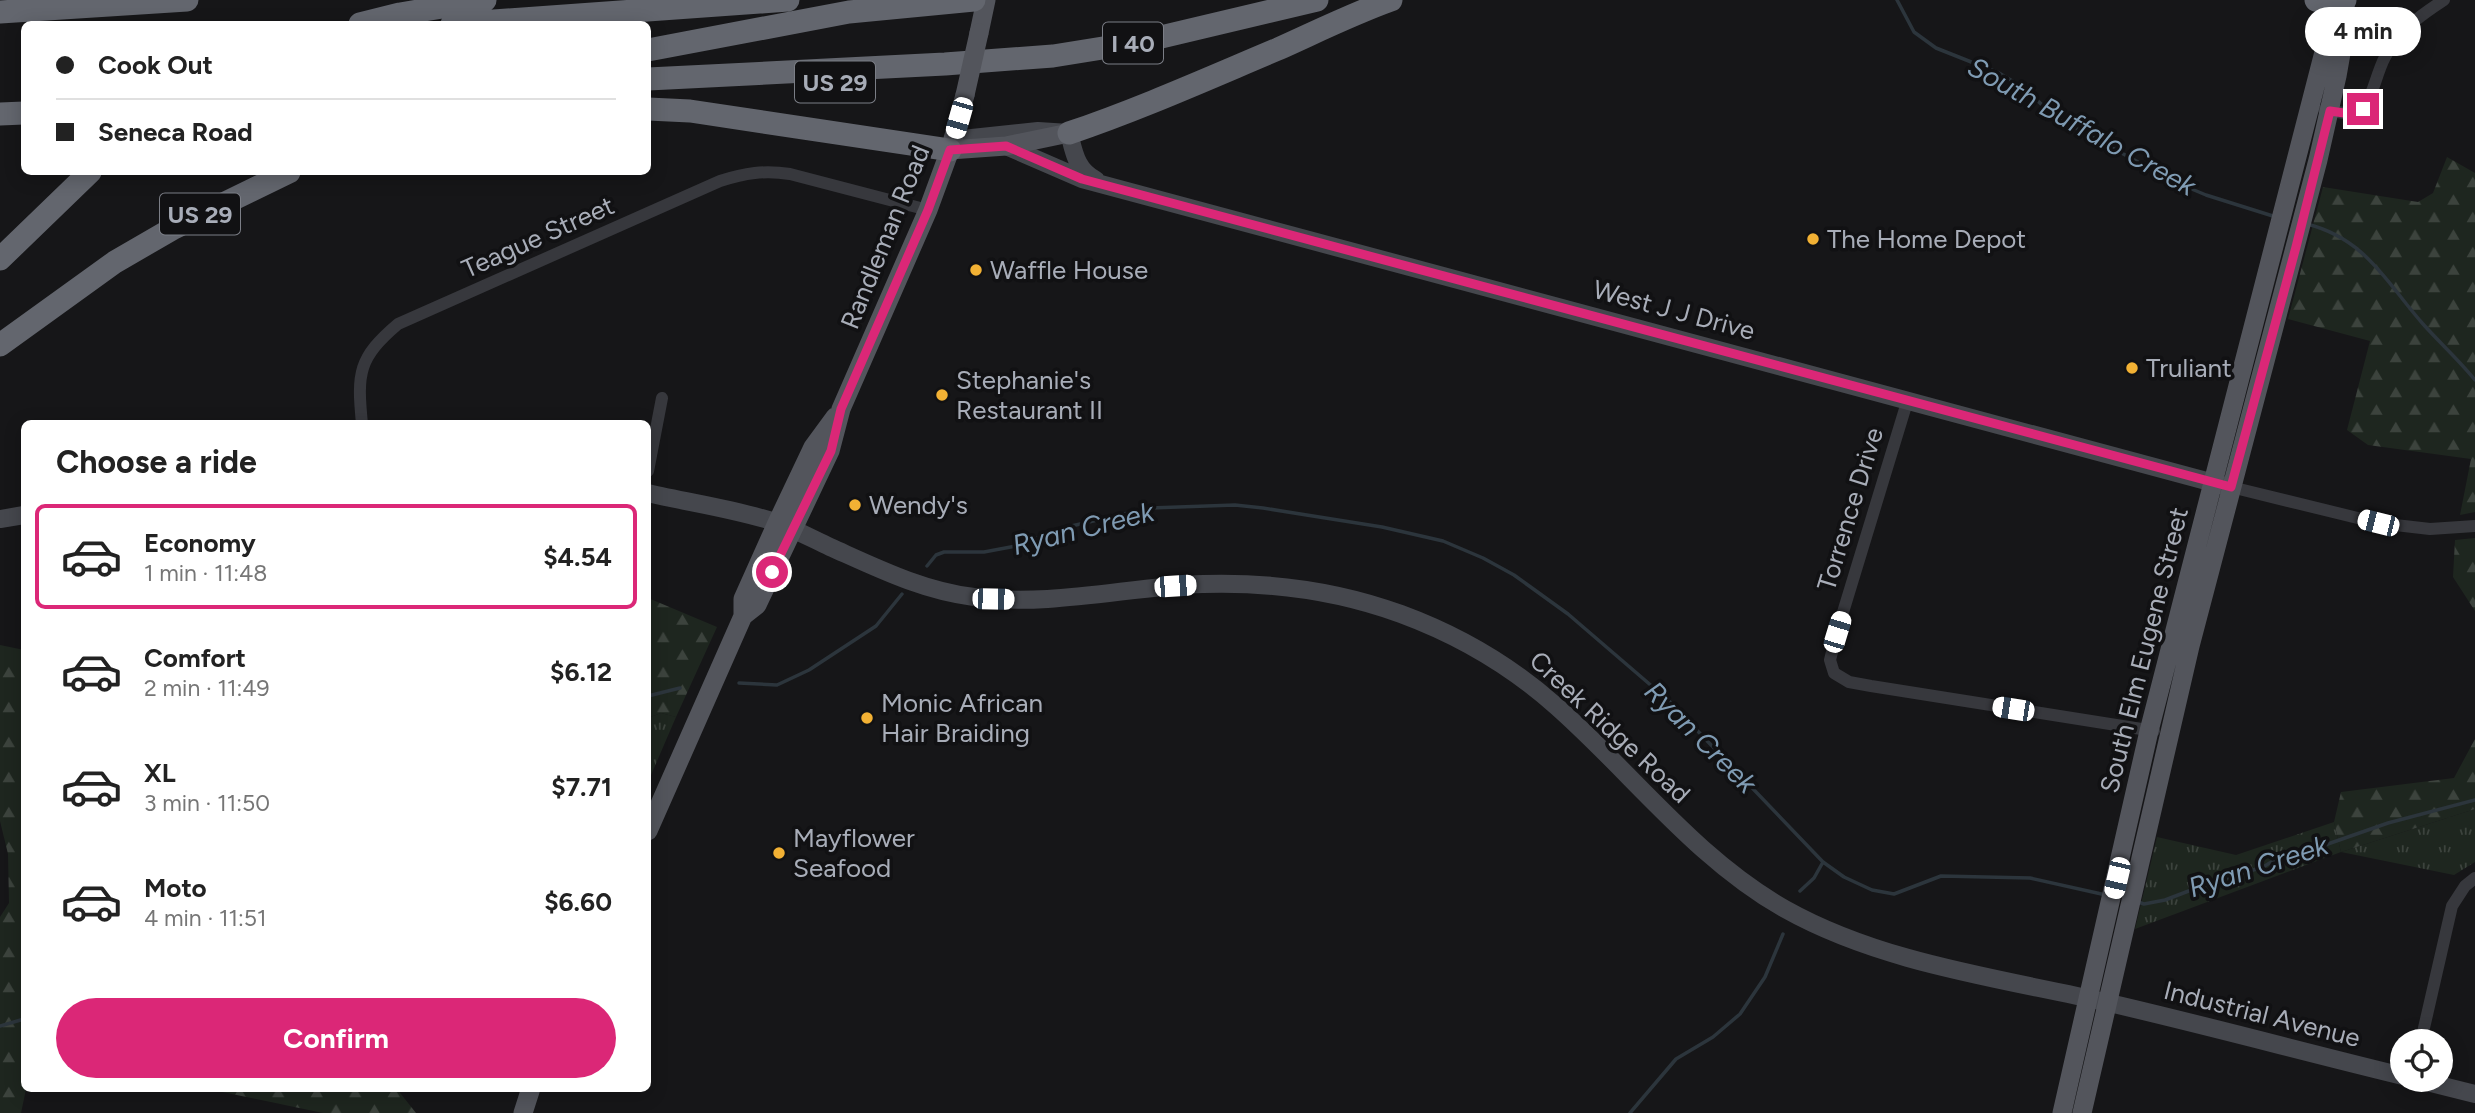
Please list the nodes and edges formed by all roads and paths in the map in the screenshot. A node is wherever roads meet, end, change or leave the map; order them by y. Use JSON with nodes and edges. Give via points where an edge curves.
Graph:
{"nodes":[{"id":1,"x":187,"y":0,"type":"edge"},
{"id":2,"x":485,"y":0,"type":"edge"},
{"id":3,"x":788,"y":0,"type":"edge"},
{"id":4,"x":974,"y":0,"type":"edge"},
{"id":5,"x":986,"y":0,"type":"edge"},
{"id":6,"x":1317,"y":0,"type":"edge"},
{"id":7,"x":1391,"y":0,"type":"edge"},
{"id":8,"x":2316,"y":0,"type":"edge"},
{"id":9,"x":2345,"y":0,"type":"edge"},
{"id":10,"x":2444,"y":0,"type":"edge"},
{"id":11,"x":0,"y":12,"type":"edge"},
{"id":12,"x":373,"y":21,"type":"edge"},
{"id":13,"x":494,"y":21,"type":"edge"},
{"id":14,"x":651,"y":49,"type":"edge"},
{"id":15,"x":945,"y":64,"type":"junction"},
{"id":16,"x":651,"y":79,"type":"edge"},
{"id":17,"x":651,"y":95,"type":"edge"},
{"id":18,"x":2310,"y":107,"type":"junction"},
{"id":19,"x":651,"y":109,"type":"edge"},
{"id":20,"x":2330,"y":111,"type":"junction"},
{"id":21,"x":21,"y":113,"type":"edge"},
{"id":22,"x":0,"y":114,"type":"edge"},
{"id":23,"x":1069,"y":133,"type":"junction"},
{"id":24,"x":951,"y":145,"type":"junction"},
{"id":25,"x":1006,"y":146,"type":"junction"},
{"id":26,"x":87,"y":175,"type":"edge"},
{"id":27,"x":283,"y":175,"type":"edge"},
{"id":28,"x":1102,"y":183,"type":"junction"},
{"id":29,"x":928,"y":210,"type":"junction"},
{"id":30,"x":0,"y":259,"type":"edge"},
{"id":31,"x":0,"y":345,"type":"edge"},
{"id":32,"x":662,"y":398,"type":"dead end"},
{"id":33,"x":1908,"y":399,"type":"junction"},
{"id":34,"x":362,"y":420,"type":"edge"},
{"id":35,"x":651,"y":455,"type":"edge"},
{"id":36,"x":2222,"y":485,"type":"junction"},
{"id":37,"x":651,"y":494,"type":"edge"},
{"id":38,"x":21,"y":516,"type":"edge"},
{"id":39,"x":0,"y":519,"type":"edge"},
{"id":40,"x":784,"y":526,"type":"junction"},
{"id":41,"x":2475,"y":526,"type":"edge"},
{"id":42,"x":2159,"y":732,"type":"junction"},
{"id":43,"x":651,"y":824,"type":"edge"},
{"id":44,"x":2475,"y":878,"type":"edge"},
{"id":45,"x":2099,"y":1001,"type":"junction"},
{"id":46,"x":2424,"y":1029,"type":"edge"},
{"id":47,"x":2390,"y":1073,"type":"edge"},
{"id":48,"x":2453,"y":1088,"type":"edge"},
{"id":49,"x":530,"y":1092,"type":"edge"},
{"id":50,"x":2475,"y":1094,"type":"edge"},
{"id":51,"x":523,"y":1113,"type":"edge"},
{"id":52,"x":2062,"y":1113,"type":"edge"},
{"id":53,"x":2082,"y":1113,"type":"edge"}],
"edges":[{"from":1,"to":11,"type":"highway"},
{"from":2,"to":12,"type":"highway"},
{"from":3,"to":13,"type":"highway"},
{"from":4,"to":14,"type":"highway","via":[[849,12]]},
{"from":5,"to":24,"type":"main road","name":"Randleman Road","bridge":true},
{"from":6,"to":15,"type":"highway","number":"I 40","via":[[1140,42],[1053,56]]},
{"from":7,"to":23,"type":"highway"},
{"from":8,"to":9,"type":"highway"},
{"from":9,"to":18,"type":"main road","name":"South Elm Eugene Street","via":[[2333,17]]},
{"from":9,"to":20,"type":"main road","name":"South Elm Eugene Street","via":[[2347,19]]},
{"from":10,"to":20,"type":"street","via":[[2395,41],[2363,109],[2351,114]]},
{"from":15,"to":16,"type":"highway","number":"I 40"},
{"from":15,"to":17,"type":"highway","number":"US 29","via":[[908,77]]},
{"from":18,"to":20,"type":"street"},
{"from":18,"to":36,"type":"main road","name":"South Elm Eugene Street"},
{"from":19,"to":24,"type":"highway"},
{"from":20,"to":36,"type":"main road","name":"South Elm Eugene Street","via":[[2296,247]]},
{"from":21,"to":22,"type":"highway"},
{"from":23,"to":24,"type":"main road","via":[[1038,131]]},
{"from":23,"to":25,"type":"main road","name":"West J J Drive"},
{"from":23,"to":28,"type":"main road","name":"West J J Drive","via":[[1080,169]]},
{"from":24,"to":25,"type":"main road","name":"West J J Drive"},
{"from":24,"to":29,"type":"main road","name":"Randleman Road"},
{"from":25,"to":28,"type":"main road","name":"West J J Drive","via":[[1073,176]]},
{"from":26,"to":30,"type":"highway"},
{"from":27,"to":31,"type":"highway","number":"US 29","via":[[115,262]]},
{"from":28,"to":33,"type":"main road","name":"West J J Drive"},
{"from":29,"to":34,"type":"street","name":"Teague Street","via":[[790,174],[742,173],[720,181],[398,324],[367,356],[359,379]]},
{"from":29,"to":40,"type":"main road","name":"Randleman Road","via":[[841,409],[813,447]]},
{"from":32,"to":35,"type":"street"},
{"from":33,"to":36,"type":"main road","name":"West J J Drive"},
{"from":33,"to":42,"type":"street","name":"Torrence Drive","via":[[1837,632],[1830,660],[1834,673],[1849,682],[1871,686]]},
{"from":36,"to":41,"type":"street","via":[[2378,523],[2430,529]]},
{"from":36,"to":42,"type":"main road","name":"South Elm Eugene Street"},
{"from":37,"to":40,"type":"main road","name":"Creek Ridge Road"},
{"from":38,"to":39,"type":"main road"},
{"from":40,"to":43,"type":"main road","name":"Randleman Road","via":[[743,599],[743,616]]},
{"from":40,"to":45,"type":"main road","name":"Creek Ridge Road","via":[[894,576],[976,597],[1036,599],[1205,584],[1261,585],[1346,598],[1403,615],[1481,652],[1539,692],[1718,863],[1786,909],[1898,955]]},
{"from":42,"to":45,"type":"main road","name":"South Elm Eugene Street"},
{"from":44,"to":46,"type":"street","via":[[2452,906]]},
{"from":45,"to":47,"type":"main road","name":"Industrial Avenue"},
{"from":45,"to":52,"type":"main road","name":"South Elm Eugene Street"},
{"from":45,"to":53,"type":"main road","name":"South Elm Eugene Street"},
{"from":48,"to":50,"type":"main road"},
{"from":49,"to":51,"type":"main road"}]}
